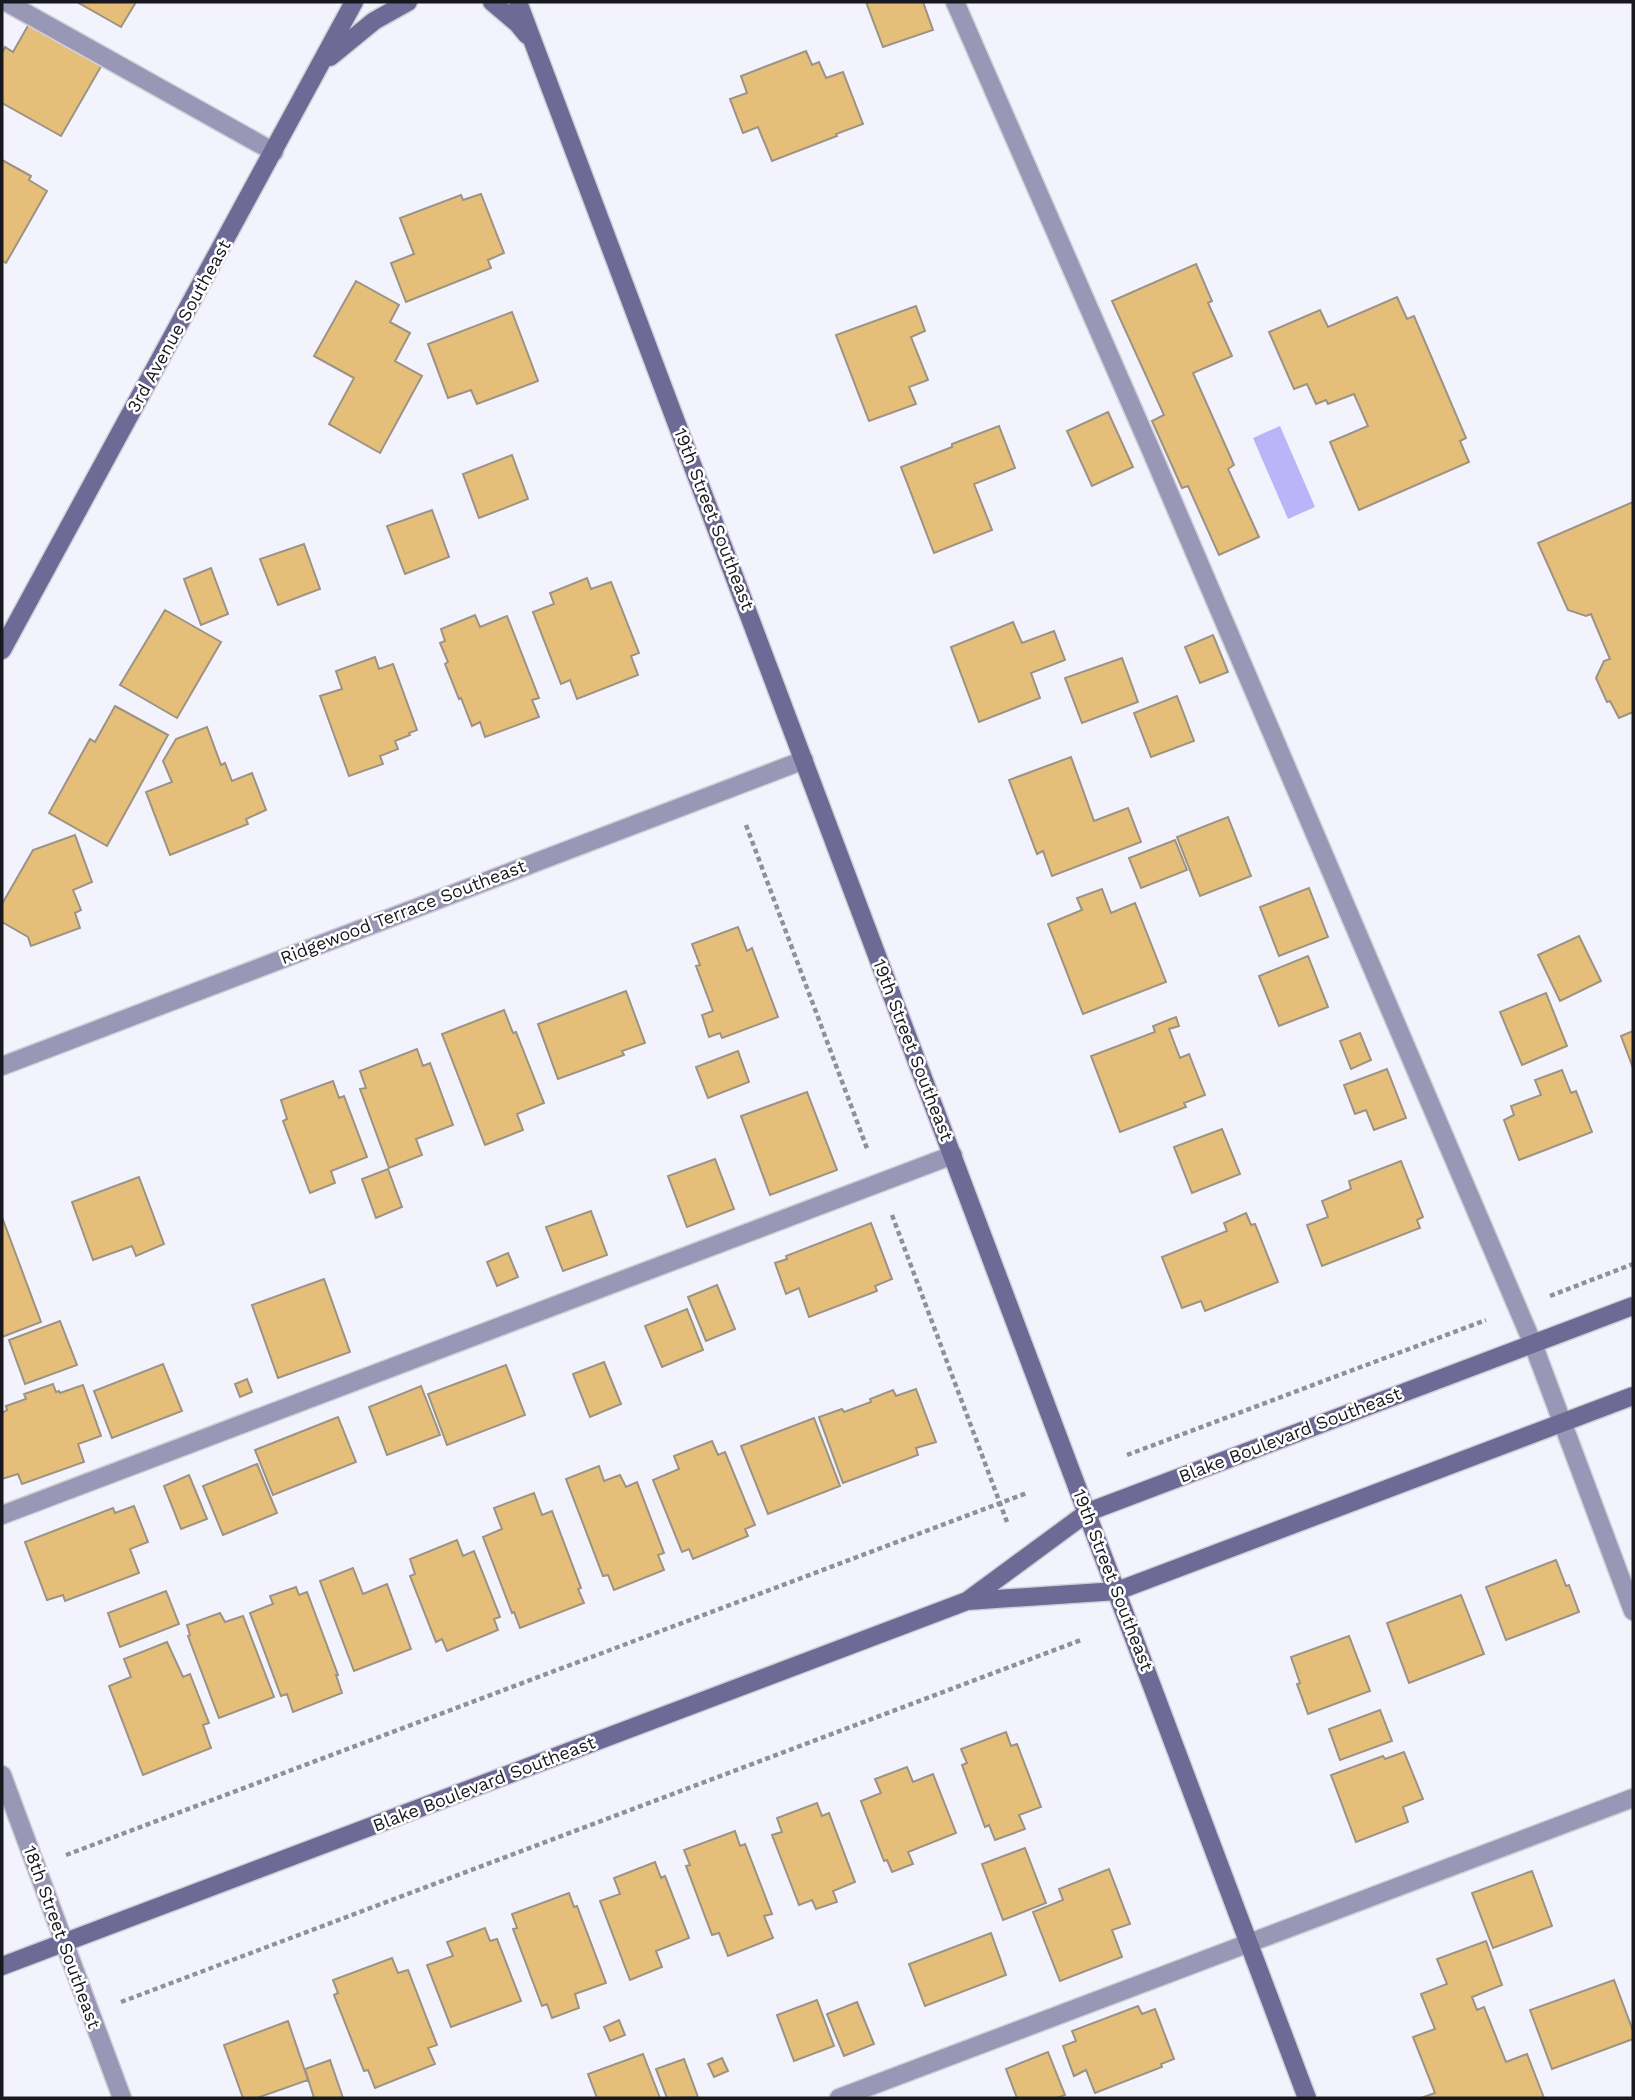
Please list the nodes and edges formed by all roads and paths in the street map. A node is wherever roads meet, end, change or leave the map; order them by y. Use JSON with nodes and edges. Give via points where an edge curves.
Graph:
{"nodes":[{"id":1,"x":6,"y":2,"type":"edge"},
{"id":2,"x":354,"y":2,"type":"edge"},
{"id":3,"x":408,"y":2,"type":"edge"},
{"id":4,"x":492,"y":2,"type":"edge"},
{"id":5,"x":518,"y":2,"type":"edge"},
{"id":6,"x":955,"y":2,"type":"edge"},
{"id":7,"x":536,"y":47,"type":"junction"},
{"id":8,"x":319,"y":66,"type":"junction"},
{"id":9,"x":274,"y":152,"type":"junction"},
{"id":10,"x":2,"y":650,"type":"edge"},
{"id":11,"x":804,"y":760,"type":"junction"},
{"id":12,"x":2,"y":1066,"type":"edge"},
{"id":13,"x":953,"y":1155,"type":"junction"},
{"id":14,"x":1633,"y":1264,"type":"edge"},
{"id":15,"x":1633,"y":1306,"type":"edge"},
{"id":16,"x":1518,"y":1308,"type":"junction"},
{"id":17,"x":1533,"y":1344,"type":"junction"},
{"id":18,"x":1633,"y":1396,"type":"edge"},
{"id":19,"x":1563,"y":1422,"type":"junction"},
{"id":20,"x":1127,"y":1455,"type":"dead end"},
{"id":21,"x":1027,"y":1493,"type":"dead end"},
{"id":22,"x":1088,"y":1512,"type":"junction"},
{"id":23,"x":2,"y":1515,"type":"edge"},
{"id":24,"x":1118,"y":1591,"type":"junction"},
{"id":25,"x":967,"y":1601,"type":"junction"},
{"id":26,"x":1633,"y":1611,"type":"edge"},
{"id":27,"x":1081,"y":1640,"type":"dead end"},
{"id":28,"x":2,"y":1776,"type":"edge"},
{"id":29,"x":1633,"y":1798,"type":"edge"},
{"id":30,"x":65,"y":1855,"type":"dead end"},
{"id":31,"x":65,"y":1943,"type":"junction"},
{"id":32,"x":1249,"y":1944,"type":"junction"},
{"id":33,"x":2,"y":1966,"type":"edge"},
{"id":34,"x":120,"y":2002,"type":"dead end"},
{"id":35,"x":122,"y":2098,"type":"edge"},
{"id":36,"x":839,"y":2098,"type":"edge"},
{"id":37,"x":1307,"y":2098,"type":"edge"}],
"edges":[{"from":1,"to":9,"type":"street"},
{"from":2,"to":8,"type":"main road","name":"3rd Avenue Southeast"},
{"from":3,"to":8,"type":"main road","via":[[374,21]]},
{"from":4,"to":7,"type":"main road","via":[[519,24]]},
{"from":5,"to":7,"type":"main road","name":"19th Street Southeast"},
{"from":6,"to":16,"type":"street"},
{"from":7,"to":11,"type":"main road","name":"19th Street Southeast"},
{"from":8,"to":9,"type":"main road","name":"3rd Avenue Southeast"},
{"from":9,"to":10,"type":"main road","name":"3rd Avenue Southeast"},
{"from":11,"to":12,"type":"street","name":"Ridgewood Terrace Southeast"},
{"from":11,"to":13,"type":"main road","name":"19th Street Southeast"},
{"from":13,"to":22,"type":"main road","name":"19th Street Southeast"},
{"from":13,"to":23,"type":"street"},
{"from":14,"to":16,"type":"path"},
{"from":15,"to":17,"type":"main road","name":"Blake Boulevard Southeast"},
{"from":16,"to":17,"type":"street"},
{"from":16,"to":20,"type":"path"},
{"from":17,"to":19,"type":"street"},
{"from":17,"to":22,"type":"main road","name":"Blake Boulevard Southeast"},
{"from":18,"to":19,"type":"main road","name":"Blake Boulevard Southeast"},
{"from":19,"to":24,"type":"main road","name":"Blake Boulevard Southeast"},
{"from":19,"to":26,"type":"street"},
{"from":21,"to":30,"type":"path"},
{"from":22,"to":24,"type":"main road","name":"19th Street Southeast"},
{"from":22,"to":25,"type":"main road","name":"Blake Boulevard Southeast"},
{"from":24,"to":25,"type":"main road","name":"Blake Boulevard Southeast"},
{"from":24,"to":32,"type":"main road","name":"19th Street Southeast"},
{"from":25,"to":31,"type":"main road","name":"Blake Boulevard Southeast"},
{"from":27,"to":34,"type":"path"},
{"from":28,"to":31,"type":"street","name":"18th Street Southeast"},
{"from":29,"to":32,"type":"street"},
{"from":31,"to":33,"type":"main road","name":"Blake Boulevard Southeast"},
{"from":31,"to":35,"type":"street","name":"18th Street Southeast"},
{"from":32,"to":36,"type":"street"},
{"from":32,"to":37,"type":"main road","name":"19th Street Southeast"}]}
